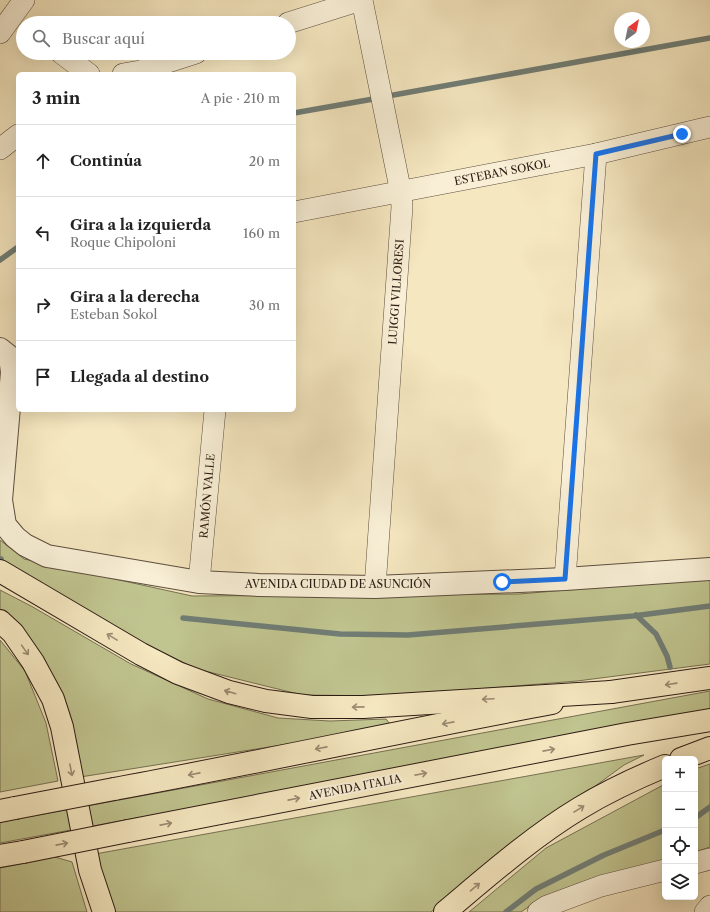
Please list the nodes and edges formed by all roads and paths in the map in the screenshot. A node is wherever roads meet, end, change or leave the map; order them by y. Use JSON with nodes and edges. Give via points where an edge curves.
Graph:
{"nodes":[{"id":1,"x":24,"y":0,"type":"edge"},
{"id":2,"x":361,"y":0,"type":"edge"},
{"id":3,"x":336,"y":3,"type":"edge"},
{"id":4,"x":296,"y":20,"type":"edge"},
{"id":5,"x":9,"y":21,"type":"edge"},
{"id":6,"x":70,"y":60,"type":"edge"},
{"id":7,"x":174,"y":60,"type":"edge"},
{"id":8,"x":86,"y":72,"type":"edge"},
{"id":9,"x":134,"y":72,"type":"edge"},
{"id":10,"x":710,"y":128,"type":"edge"},
{"id":11,"x":16,"y":137,"type":"edge"},
{"id":12,"x":0,"y":149,"type":"edge"},
{"id":13,"x":596,"y":154,"type":"junction"},
{"id":14,"x":401,"y":192,"type":"junction"},
{"id":15,"x":296,"y":212,"type":"edge"},
{"id":16,"x":9,"y":354,"type":"edge"},
{"id":17,"x":215,"y":412,"type":"edge"},
{"id":18,"x":1,"y":500,"type":"edge"},
{"id":19,"x":710,"y":569,"type":"edge"},
{"id":20,"x":0,"y":571,"type":"edge"},
{"id":21,"x":565,"y":579,"type":"junction"},
{"id":22,"x":199,"y":582,"type":"junction"},
{"id":23,"x":375,"y":587,"type":"junction"},
{"id":24,"x":0,"y":621,"type":"edge"},
{"id":25,"x":710,"y":678,"type":"edge"},
{"id":26,"x":611,"y":692,"type":"junction"},
{"id":27,"x":710,"y":720,"type":"edge"},
{"id":28,"x":710,"y":748,"type":"edge"},
{"id":29,"x":689,"y":756,"type":"edge"},
{"id":30,"x":662,"y":767,"type":"edge"},
{"id":31,"x":7,"y":809,"type":"edge"},
{"id":32,"x":0,"y":856,"type":"edge"},
{"id":33,"x":710,"y":859,"type":"edge"},
{"id":34,"x":698,"y":862,"type":"edge"},
{"id":35,"x":662,"y":871,"type":"edge"},
{"id":36,"x":710,"y":906,"type":"edge"},
{"id":37,"x":104,"y":912,"type":"edge"},
{"id":38,"x":445,"y":912,"type":"edge"},
{"id":39,"x":538,"y":912,"type":"edge"},
{"id":40,"x":705,"y":912,"type":"edge"}],
"edges":[{"from":1,"to":5,"type":"street"},
{"from":2,"to":3,"type":"street"},
{"from":2,"to":14,"type":"street","name":"LUIGGI VILLORESI"},
{"from":3,"to":4,"type":"street"},
{"from":6,"to":8,"type":"street"},
{"from":7,"to":9,"type":"street"},
{"from":10,"to":13,"type":"street","name":"ESTEBAN SOKOL"},
{"from":11,"to":12,"type":"street"},
{"from":13,"to":14,"type":"street","name":"ESTEBAN SOKOL"},
{"from":13,"to":21,"type":"street"},
{"from":14,"to":15,"type":"street","name":"ESTEBAN SOKOL"},
{"from":14,"to":23,"type":"street","name":"LUIGGI VILLORESI"},
{"from":16,"to":18,"type":"street","name":"AVENIDA CIUDAD DE ASUNCIÓN","via":[[12,372]]},
{"from":17,"to":22,"type":"street","name":"RAMÓN VALLE"},
{"from":18,"to":22,"type":"street","name":"AVENIDA CIUDAD DE ASUNCIÓN","via":[[5,525],[25,545],[47,556]]},
{"from":19,"to":21,"type":"street","name":"AVENIDA CIUDAD DE ASUNCIÓN"},
{"from":26,"to":20,"type":"main road","one_way":true,"via":[[363,707],[312,707],[266,701],[228,692],[178,673]]},
{"from":21,"to":23,"type":"street","name":"AVENIDA CIUDAD DE ASUNCIÓN"},
{"from":22,"to":23,"type":"street","name":"AVENIDA CIUDAD DE ASUNCIÓN","via":[[259,586]]},
{"from":24,"to":37,"type":"main road","one_way":true,"via":[[13,633],[33,662],[53,699],[62,727],[90,870]]},
{"from":25,"to":26,"type":"main road","one_way":true},
{"from":26,"to":31,"type":"main road","one_way":true,"bridge":true},
{"from":32,"to":27,"type":"main road","name":"AVENIDA ITALIA","one_way":true,"bridge":true},
{"from":28,"to":29,"type":"main road"},
{"from":38,"to":30,"type":"main road","one_way":true,"via":[[505,862],[580,808]]},
{"from":33,"to":34,"type":"street"},
{"from":35,"to":39,"type":"street","via":[[601,886],[547,906]]},
{"from":36,"to":40,"type":"street"}]}
